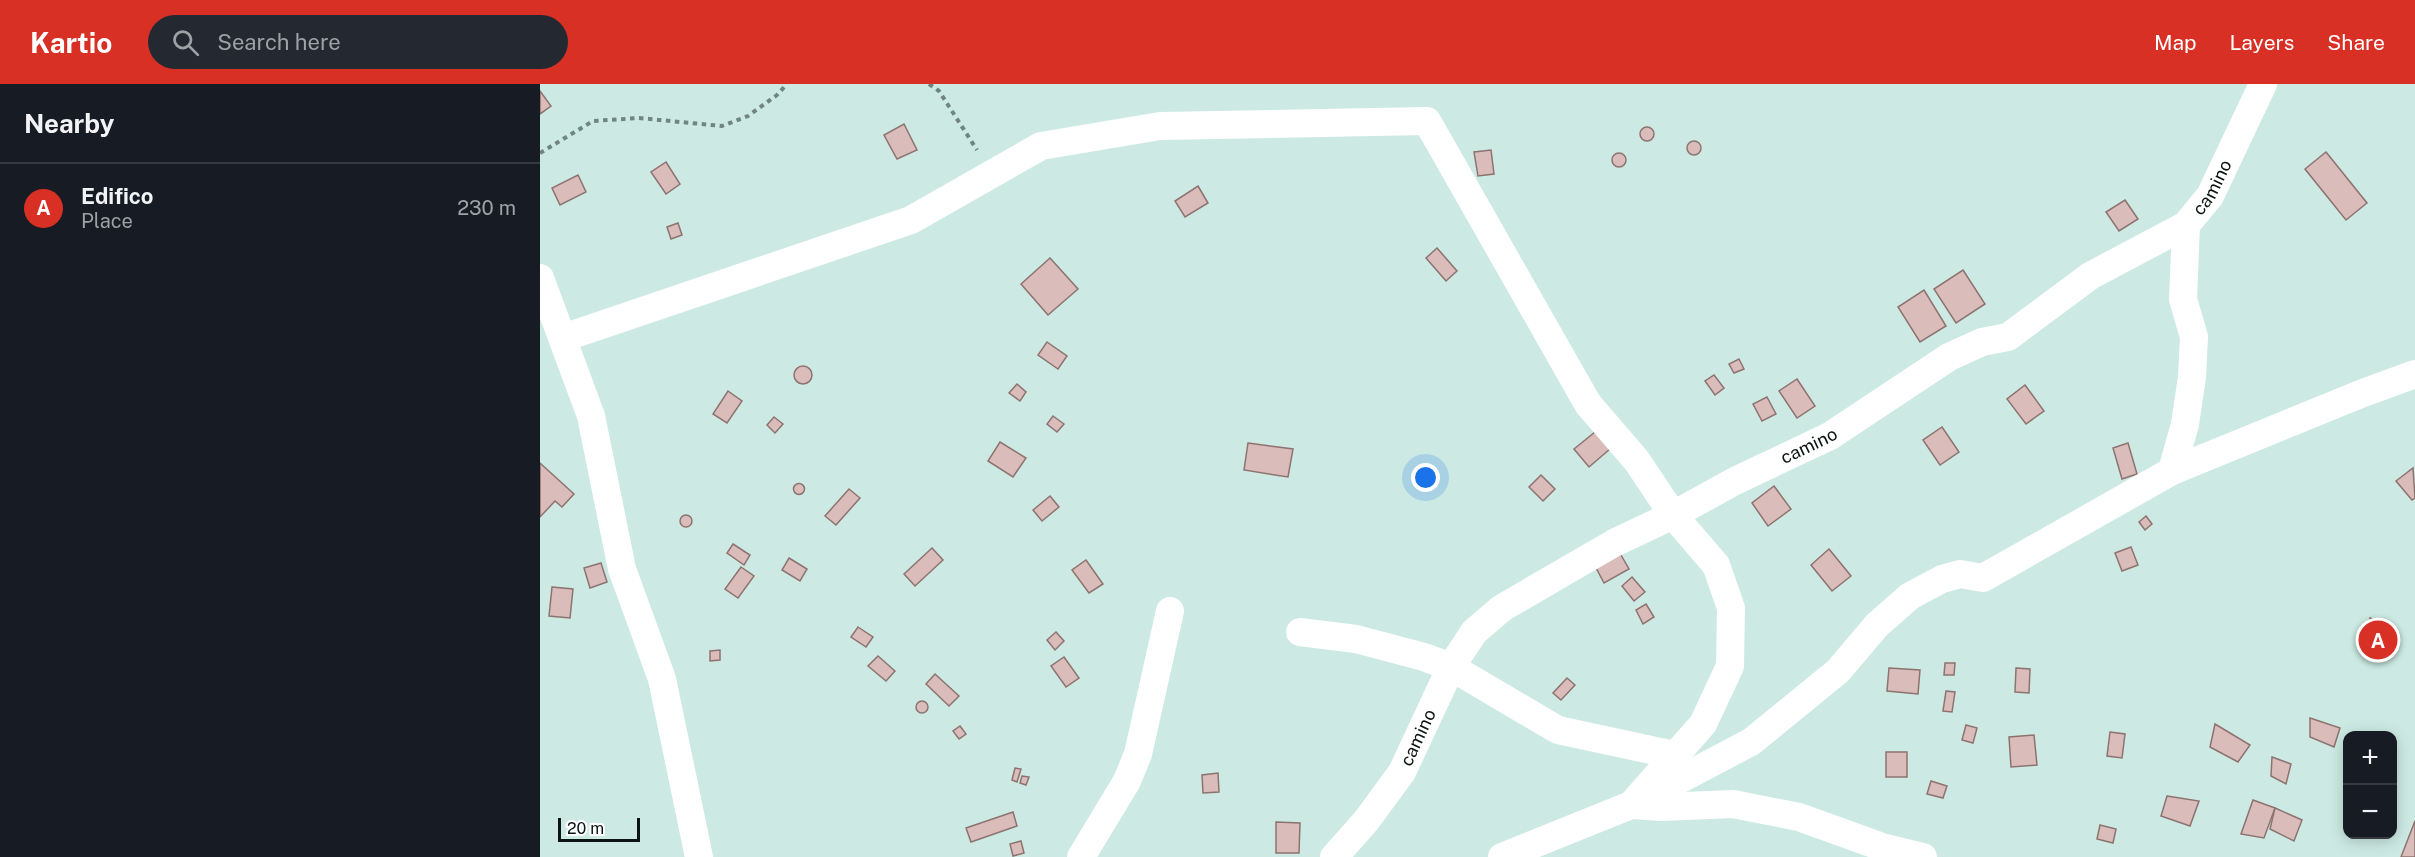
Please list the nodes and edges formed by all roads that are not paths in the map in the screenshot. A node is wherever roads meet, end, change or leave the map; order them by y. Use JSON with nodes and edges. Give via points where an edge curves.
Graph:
{"nodes":[{"id":1,"x":2263,"y":84,"type":"edge"},
{"id":2,"x":2186,"y":225,"type":"junction"},
{"id":3,"x":540,"y":278,"type":"edge"},
{"id":4,"x":563,"y":339,"type":"junction"},
{"id":5,"x":2415,"y":374,"type":"edge"},
{"id":6,"x":2172,"y":471,"type":"junction"},
{"id":7,"x":1673,"y":515,"type":"junction"},
{"id":8,"x":1170,"y":610,"type":"dead end"},
{"id":9,"x":1300,"y":632,"type":"dead end"},
{"id":10,"x":1451,"y":667,"type":"junction"},
{"id":11,"x":1674,"y":755,"type":"junction"},
{"id":12,"x":1631,"y":805,"type":"junction"},
{"id":13,"x":699,"y":857,"type":"edge"},
{"id":14,"x":1081,"y":857,"type":"edge"},
{"id":15,"x":1334,"y":857,"type":"edge"},
{"id":16,"x":1502,"y":857,"type":"edge"},
{"id":17,"x":1923,"y":857,"type":"edge"}],
"edges":[{"from":1,"to":2,"type":"street","name":"camino","via":[[2210,196]]},
{"from":2,"to":6,"type":"street","via":[[2183,299],[2194,337],[2193,367],[2185,424]]},
{"from":2,"to":7,"type":"street","name":"camino","via":[[2090,276],[2008,337],[1982,342],[1949,357],[1830,436]]},
{"from":3,"to":4,"type":"street"},
{"from":4,"to":7,"type":"street","via":[[911,220],[1041,146],[1160,126],[1427,121],[1588,404],[1637,461]]},
{"from":4,"to":13,"type":"street","via":[[591,416],[622,568],[662,679]]},
{"from":5,"to":6,"type":"street"},
{"from":6,"to":12,"type":"street","via":[[1983,578],[1960,574],[1910,596],[1877,625],[1838,671],[1751,742]]},
{"from":7,"to":10,"type":"street","name":"camino","via":[[1614,543],[1502,608],[1474,632]]},
{"from":7,"to":11,"type":"street","via":[[1716,565],[1731,608],[1730,666],[1702,724]]},
{"from":8,"to":14,"type":"street","via":[[1138,754],[1127,781]]},
{"from":9,"to":10,"type":"street","via":[[1356,639]]},
{"from":10,"to":11,"type":"street","via":[[1558,730]]},
{"from":10,"to":15,"type":"street","name":"camino","via":[[1402,772]]},
{"from":11,"to":12,"type":"street"},
{"from":12,"to":16,"type":"street"},
{"from":12,"to":17,"type":"street","via":[[1733,804],[1799,817],[1882,847]]}]}
